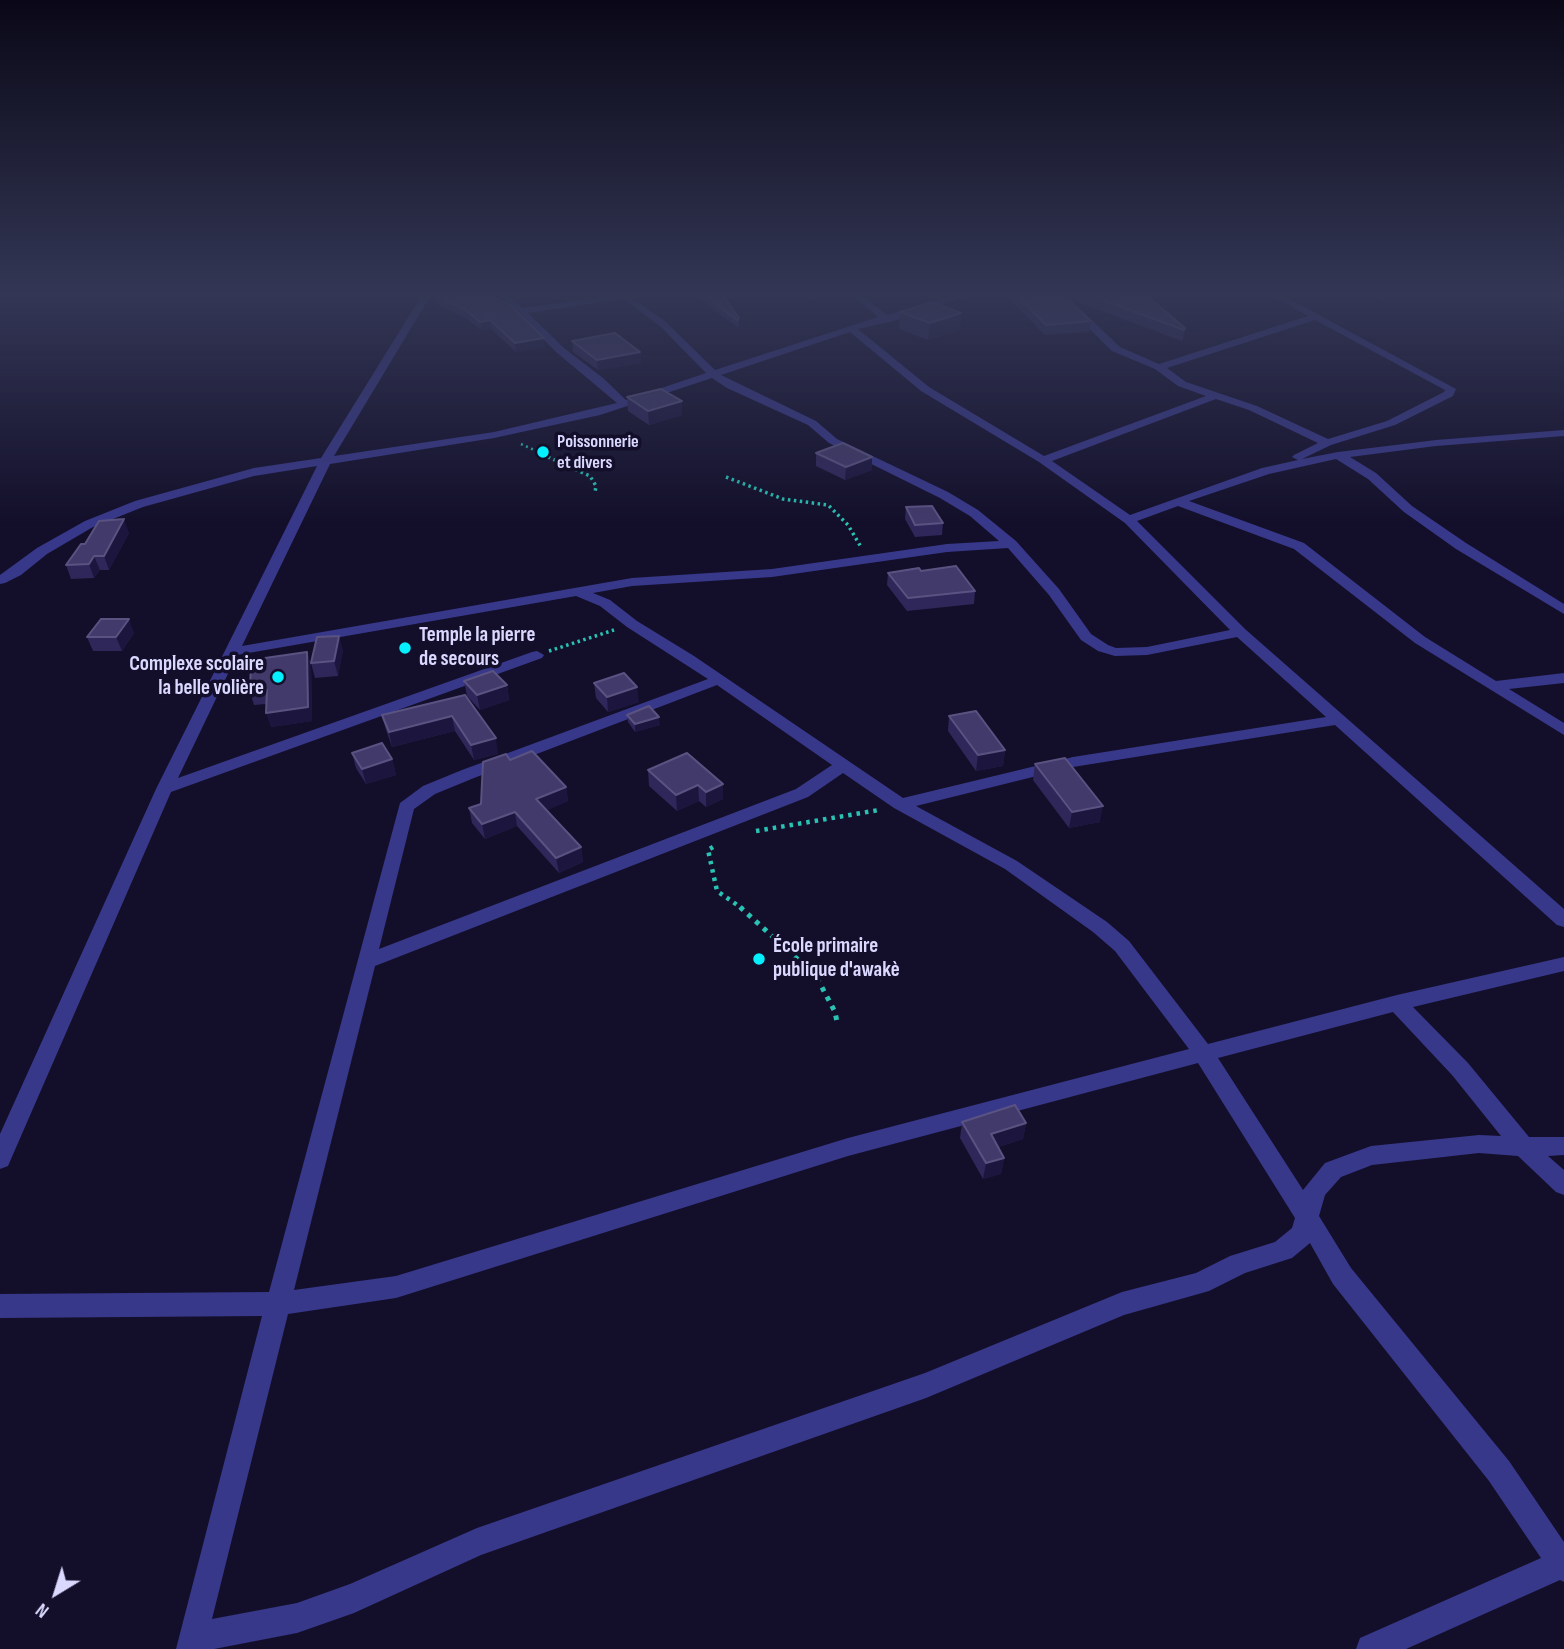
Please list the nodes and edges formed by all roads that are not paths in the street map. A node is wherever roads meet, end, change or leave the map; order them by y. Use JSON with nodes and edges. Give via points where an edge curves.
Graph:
{"nodes":[{"id":1,"x":380,"y":372,"type":"edge"},
{"id":2,"x":588,"y":372,"type":"edge"},
{"id":3,"x":711,"y":372,"type":"edge"},
{"id":4,"x":723,"y":372,"type":"edge"},
{"id":5,"x":905,"y":372,"type":"edge"},
{"id":6,"x":1166,"y":372,"type":"edge"},
{"id":7,"x":1420,"y":372,"type":"edge"},
{"id":8,"x":714,"y":375,"type":"junction"},
{"id":9,"x":1212,"y":397,"type":"junction"},
{"id":10,"x":624,"y":404,"type":"junction"},
{"id":11,"x":1564,"y":433,"type":"edge"},
{"id":12,"x":1327,"y":443,"type":"junction"},
{"id":13,"x":1339,"y":455,"type":"junction"},
{"id":14,"x":326,"y":460,"type":"junction"},
{"id":15,"x":1043,"y":460,"type":"junction"},
{"id":16,"x":1266,"y":471,"type":"junction"},
{"id":17,"x":1177,"y":501,"type":"junction"},
{"id":18,"x":1129,"y":520,"type":"junction"},
{"id":19,"x":1011,"y":544,"type":"junction"},
{"id":20,"x":16,"y":572,"type":"junction"},
{"id":21,"x":0,"y":580,"type":"edge"},
{"id":22,"x":578,"y":592,"type":"junction"},
{"id":23,"x":0,"y":594,"type":"edge"},
{"id":24,"x":1564,"y":610,"type":"edge"},
{"id":25,"x":1240,"y":632,"type":"junction"},
{"id":26,"x":231,"y":652,"type":"junction"},
{"id":27,"x":537,"y":655,"type":"road end"},
{"id":28,"x":1564,"y":678,"type":"edge"},
{"id":29,"x":718,"y":680,"type":"junction"},
{"id":30,"x":1493,"y":686,"type":"junction"},
{"id":31,"x":1337,"y":720,"type":"junction"},
{"id":32,"x":1564,"y":730,"type":"edge"},
{"id":33,"x":842,"y":766,"type":"junction"},
{"id":34,"x":164,"y":789,"type":"junction"},
{"id":35,"x":900,"y":804,"type":"junction"},
{"id":36,"x":1564,"y":920,"type":"edge"},
{"id":37,"x":366,"y":962,"type":"junction"},
{"id":38,"x":1564,"y":964,"type":"edge"},
{"id":39,"x":1397,"y":1003,"type":"junction"},
{"id":40,"x":1203,"y":1053,"type":"junction"},
{"id":41,"x":1564,"y":1146,"type":"edge"},
{"id":42,"x":1523,"y":1147,"type":"junction"},
{"id":43,"x":0,"y":1159,"type":"edge"},
{"id":44,"x":1564,"y":1185,"type":"edge"},
{"id":45,"x":1307,"y":1217,"type":"junction"},
{"id":46,"x":276,"y":1304,"type":"junction"},
{"id":47,"x":0,"y":1306,"type":"edge"},
{"id":48,"x":1563,"y":1566,"type":"edge"},
{"id":49,"x":191,"y":1643,"type":"edge"},
{"id":50,"x":1371,"y":1649,"type":"edge"}],
"edges":[{"from":1,"to":14,"type":"street"},
{"from":2,"to":10,"type":"street"},
{"from":3,"to":8,"type":"street"},
{"from":4,"to":8,"type":"street"},
{"from":5,"to":15,"type":"street"},
{"from":6,"to":9,"type":"street"},
{"from":7,"to":12,"type":"street","via":[[1451,388],[1449,394],[1391,423]]},
{"from":8,"to":10,"type":"street"},
{"from":8,"to":19,"type":"street","via":[[944,495]]},
{"from":9,"to":12,"type":"street","via":[[1253,408]]},
{"from":9,"to":15,"type":"street"},
{"from":10,"to":14,"type":"street","via":[[494,435]]},
{"from":11,"to":13,"type":"street"},
{"from":12,"to":16,"type":"street"},
{"from":13,"to":16,"type":"street"},
{"from":13,"to":24,"type":"street","via":[[1461,546]]},
{"from":14,"to":20,"type":"street","via":[[254,472],[139,504],[89,524]]},
{"from":14,"to":26,"type":"street"},
{"from":15,"to":18,"type":"street"},
{"from":16,"to":17,"type":"street"},
{"from":17,"to":18,"type":"street"},
{"from":17,"to":30,"type":"street","via":[[1299,546],[1420,640]]},
{"from":18,"to":25,"type":"street"},
{"from":19,"to":22,"type":"street","via":[[947,548],[772,573],[632,582]]},
{"from":19,"to":25,"type":"street","via":[[1086,637],[1103,648],[1147,651]]},
{"from":20,"to":21,"type":"street"},
{"from":20,"to":23,"type":"street"},
{"from":22,"to":26,"type":"street"},
{"from":22,"to":29,"type":"street","via":[[605,603]]},
{"from":25,"to":31,"type":"street"},
{"from":26,"to":34,"type":"street"},
{"from":27,"to":34,"type":"street"},
{"from":28,"to":30,"type":"street"},
{"from":29,"to":33,"type":"street"},
{"from":29,"to":37,"type":"street","via":[[458,778],[429,790],[407,807]]},
{"from":30,"to":32,"type":"street"},
{"from":31,"to":35,"type":"street","via":[[1073,762]]},
{"from":31,"to":36,"type":"street"},
{"from":33,"to":35,"type":"street"},
{"from":33,"to":37,"type":"street","via":[[802,793]]},
{"from":34,"to":43,"type":"street"},
{"from":35,"to":40,"type":"street","via":[[1011,865],[1100,927],[1138,965]]},
{"from":37,"to":46,"type":"street"},
{"from":38,"to":39,"type":"street"},
{"from":39,"to":40,"type":"street"},
{"from":39,"to":42,"type":"street","via":[[1460,1069]]},
{"from":40,"to":45,"type":"street"},
{"from":40,"to":46,"type":"street","via":[[848,1147],[396,1287]]},
{"from":41,"to":42,"type":"street"},
{"from":42,"to":44,"type":"street"},
{"from":42,"to":45,"type":"street","via":[[1479,1144],[1371,1156],[1333,1170],[1315,1190]]},
{"from":45,"to":48,"type":"street","via":[[1342,1276],[1499,1471]]},
{"from":45,"to":49,"type":"street","via":[[1303,1234],[1283,1250],[1200,1283],[1122,1304],[926,1385],[477,1542],[354,1598],[297,1618]]},
{"from":46,"to":47,"type":"street"},
{"from":46,"to":49,"type":"street"},
{"from":48,"to":50,"type":"street"}]}
